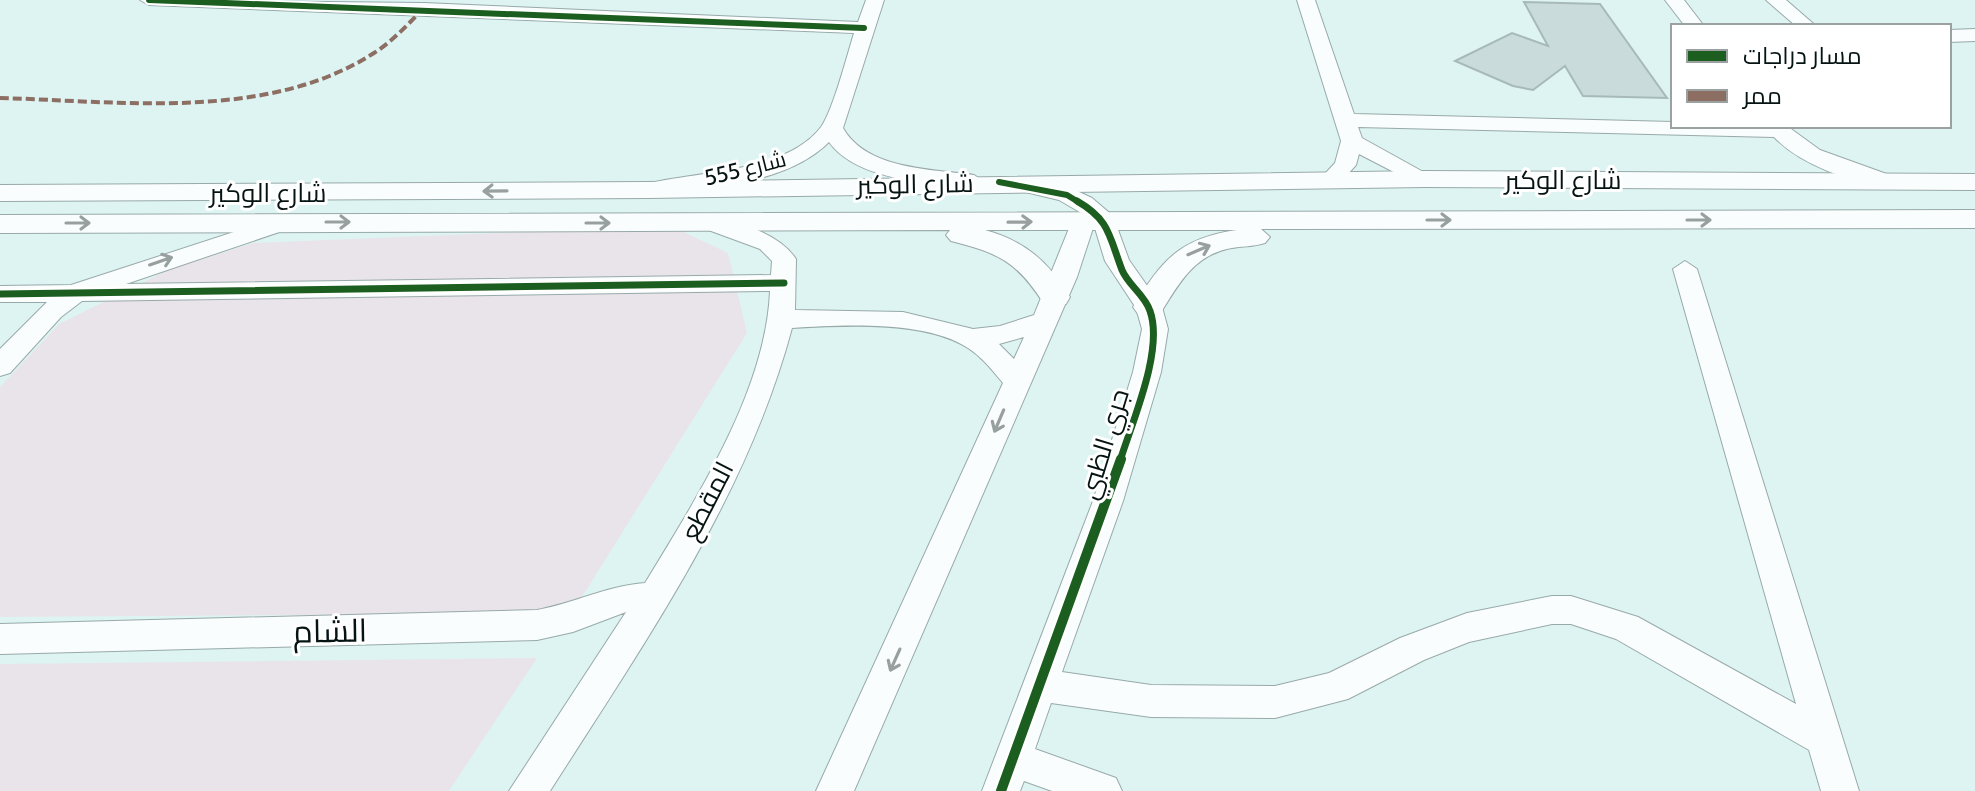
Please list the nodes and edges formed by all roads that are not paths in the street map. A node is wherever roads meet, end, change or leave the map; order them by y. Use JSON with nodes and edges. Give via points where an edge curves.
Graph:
{"nodes":[{"id":1,"x":149,"y":0,"type":"edge"},
{"id":2,"x":718,"y":0,"type":"edge"},
{"id":3,"x":875,"y":0,"type":"edge"},
{"id":4,"x":1306,"y":0,"type":"edge"},
{"id":5,"x":1674,"y":0,"type":"edge"},
{"id":6,"x":1775,"y":0,"type":"edge"},
{"id":7,"x":376,"y":3,"type":"edge"},
{"id":8,"x":559,"y":7,"type":"edge"},
{"id":9,"x":708,"y":21,"type":"junction"},
{"id":10,"x":1693,"y":24,"type":"edge"},
{"id":11,"x":1805,"y":24,"type":"edge"},
{"id":12,"x":864,"y":28,"type":"junction"},
{"id":13,"x":1975,"y":35,"type":"edge"},
{"id":14,"x":1951,"y":36,"type":"edge"},
{"id":15,"x":832,"y":128,"type":"junction"},
{"id":16,"x":1777,"y":129,"type":"edge"},
{"id":17,"x":1349,"y":130,"type":"junction"},
{"id":18,"x":1331,"y":179,"type":"junction"},
{"id":19,"x":1425,"y":179,"type":"junction"},
{"id":20,"x":986,"y":182,"type":"junction"},
{"id":21,"x":1887,"y":182,"type":"junction"},
{"id":22,"x":1975,"y":182,"type":"edge"},
{"id":23,"x":648,"y":190,"type":"junction"},
{"id":24,"x":0,"y":193,"type":"edge"},
{"id":25,"x":1095,"y":218,"type":"junction"},
{"id":26,"x":1975,"y":219,"type":"edge"},
{"id":27,"x":1386,"y":220,"type":"junction"},
{"id":28,"x":286,"y":222,"type":"junction"},
{"id":29,"x":711,"y":223,"type":"junction"},
{"id":30,"x":0,"y":224,"type":"edge"},
{"id":31,"x":858,"y":224,"type":"junction"},
{"id":32,"x":1685,"y":269,"type":"dead end"},
{"id":33,"x":784,"y":283,"type":"junction"},
{"id":34,"x":79,"y":291,"type":"junction"},
{"id":35,"x":0,"y":294,"type":"edge"},
{"id":36,"x":1149,"y":307,"type":"junction"},
{"id":37,"x":1049,"y":310,"type":"junction"},
{"id":38,"x":781,"y":320,"type":"junction"},
{"id":39,"x":971,"y":338,"type":"junction"},
{"id":40,"x":0,"y":366,"type":"edge"},
{"id":41,"x":1017,"y":381,"type":"junction"},
{"id":42,"x":654,"y":596,"type":"junction"},
{"id":43,"x":0,"y":639,"type":"edge"},
{"id":44,"x":1040,"y":685,"type":"junction"},
{"id":45,"x":1825,"y":739,"type":"junction"},
{"id":46,"x":1006,"y":775,"type":"edge"},
{"id":47,"x":528,"y":791,"type":"edge"},
{"id":48,"x":835,"y":791,"type":"edge"},
{"id":49,"x":1103,"y":791,"type":"edge"},
{"id":50,"x":1840,"y":791,"type":"edge"}],
"edges":[{"from":1,"to":7,"type":"street"},
{"from":2,"to":9,"type":"street"},
{"from":3,"to":12,"type":"street"},
{"from":4,"to":17,"type":"street"},
{"from":5,"to":10,"type":"street"},
{"from":6,"to":11,"type":"street"},
{"from":7,"to":8,"type":"street"},
{"from":8,"to":9,"type":"street"},
{"from":9,"to":12,"type":"street"},
{"from":12,"to":15,"type":"street"},
{"from":13,"to":14,"type":"street"},
{"from":15,"to":20,"type":"street","via":[[840,144],[867,162]]},
{"from":15,"to":23,"type":"street","name":"شارع 555","via":[[808,150],[772,165]]},
{"from":16,"to":17,"type":"street"},
{"from":16,"to":21,"type":"street","via":[[1826,161]]},
{"from":17,"to":18,"type":"street","via":[[1345,165]]},
{"from":17,"to":19,"type":"street","via":[[1392,165]]},
{"from":18,"to":19,"type":"main road","name":"شارع الوكير"},
{"from":18,"to":20,"type":"main road","name":"شارع الوكير"},
{"from":19,"to":21,"type":"main road","name":"شارع الوكير"},
{"from":20,"to":23,"type":"main road","name":"شارع الوكير"},
{"from":20,"to":25,"type":"street","via":[[1067,195]]},
{"from":21,"to":22,"type":"main road","name":"شارع الوكير"},
{"from":21,"to":25,"type":"main road","via":[[1794,193],[1145,197],[1126,200]]},
{"from":23,"to":24,"type":"main road","name":"شارع الوكير","one_way":true},
{"from":25,"to":27,"type":"main road","name":"شارع الوكير"},
{"from":31,"to":25,"type":"main road","name":"شارع الوكير","one_way":true},
{"from":25,"to":36,"type":"street","via":[[1124,275]]},
{"from":25,"to":37,"type":"street"},
{"from":27,"to":26,"type":"main road","name":"شارع الوكير","one_way":true},
{"from":36,"to":27,"type":"main road","one_way":true,"via":[[1176,263],[1212,245],[1240,238],[1368,230]]},
{"from":28,"to":29,"type":"main road","name":"شارع الوكير","one_way":true},
{"from":30,"to":28,"type":"main road","name":"شارع الوكير","one_way":true},
{"from":34,"to":28,"type":"street","one_way":true},
{"from":29,"to":31,"type":"main road","name":"شارع الوكير"},
{"from":29,"to":33,"type":"street","name":"المقطع","via":[[775,248],[784,259]]},
{"from":31,"to":37,"type":"main road","via":[[879,232],[994,242],[1031,262]]},
{"from":32,"to":45,"type":"street"},
{"from":33,"to":34,"type":"street"},
{"from":33,"to":38,"type":"street","name":"المقطع"},
{"from":34,"to":35,"type":"street"},
{"from":34,"to":40,"type":"street"},
{"from":36,"to":44,"type":"street","name":"جري الظبي","via":[[1155,329],[1147,372],[1103,516]]},
{"from":37,"to":39,"type":"street","via":[[1001,335]]},
{"from":37,"to":41,"type":"street"},
{"from":38,"to":39,"type":"street","via":[[898,322]]},
{"from":38,"to":42,"type":"street","name":"المقطع","via":[[758,394],[724,471]]},
{"from":39,"to":41,"type":"street"},
{"from":41,"to":48,"type":"street","one_way":true},
{"from":42,"to":43,"type":"street","name":"الشام","via":[[615,599],[573,618],[537,625]]},
{"from":42,"to":47,"type":"street","name":"المقطع"},
{"from":44,"to":45,"type":"street","via":[[1151,701],[1275,702],[1335,688],[1467,628],[1571,610],[1626,627]]},
{"from":44,"to":46,"type":"street","name":"جري الظبي"},
{"from":45,"to":50,"type":"street"},
{"from":46,"to":49,"type":"street"}]}
